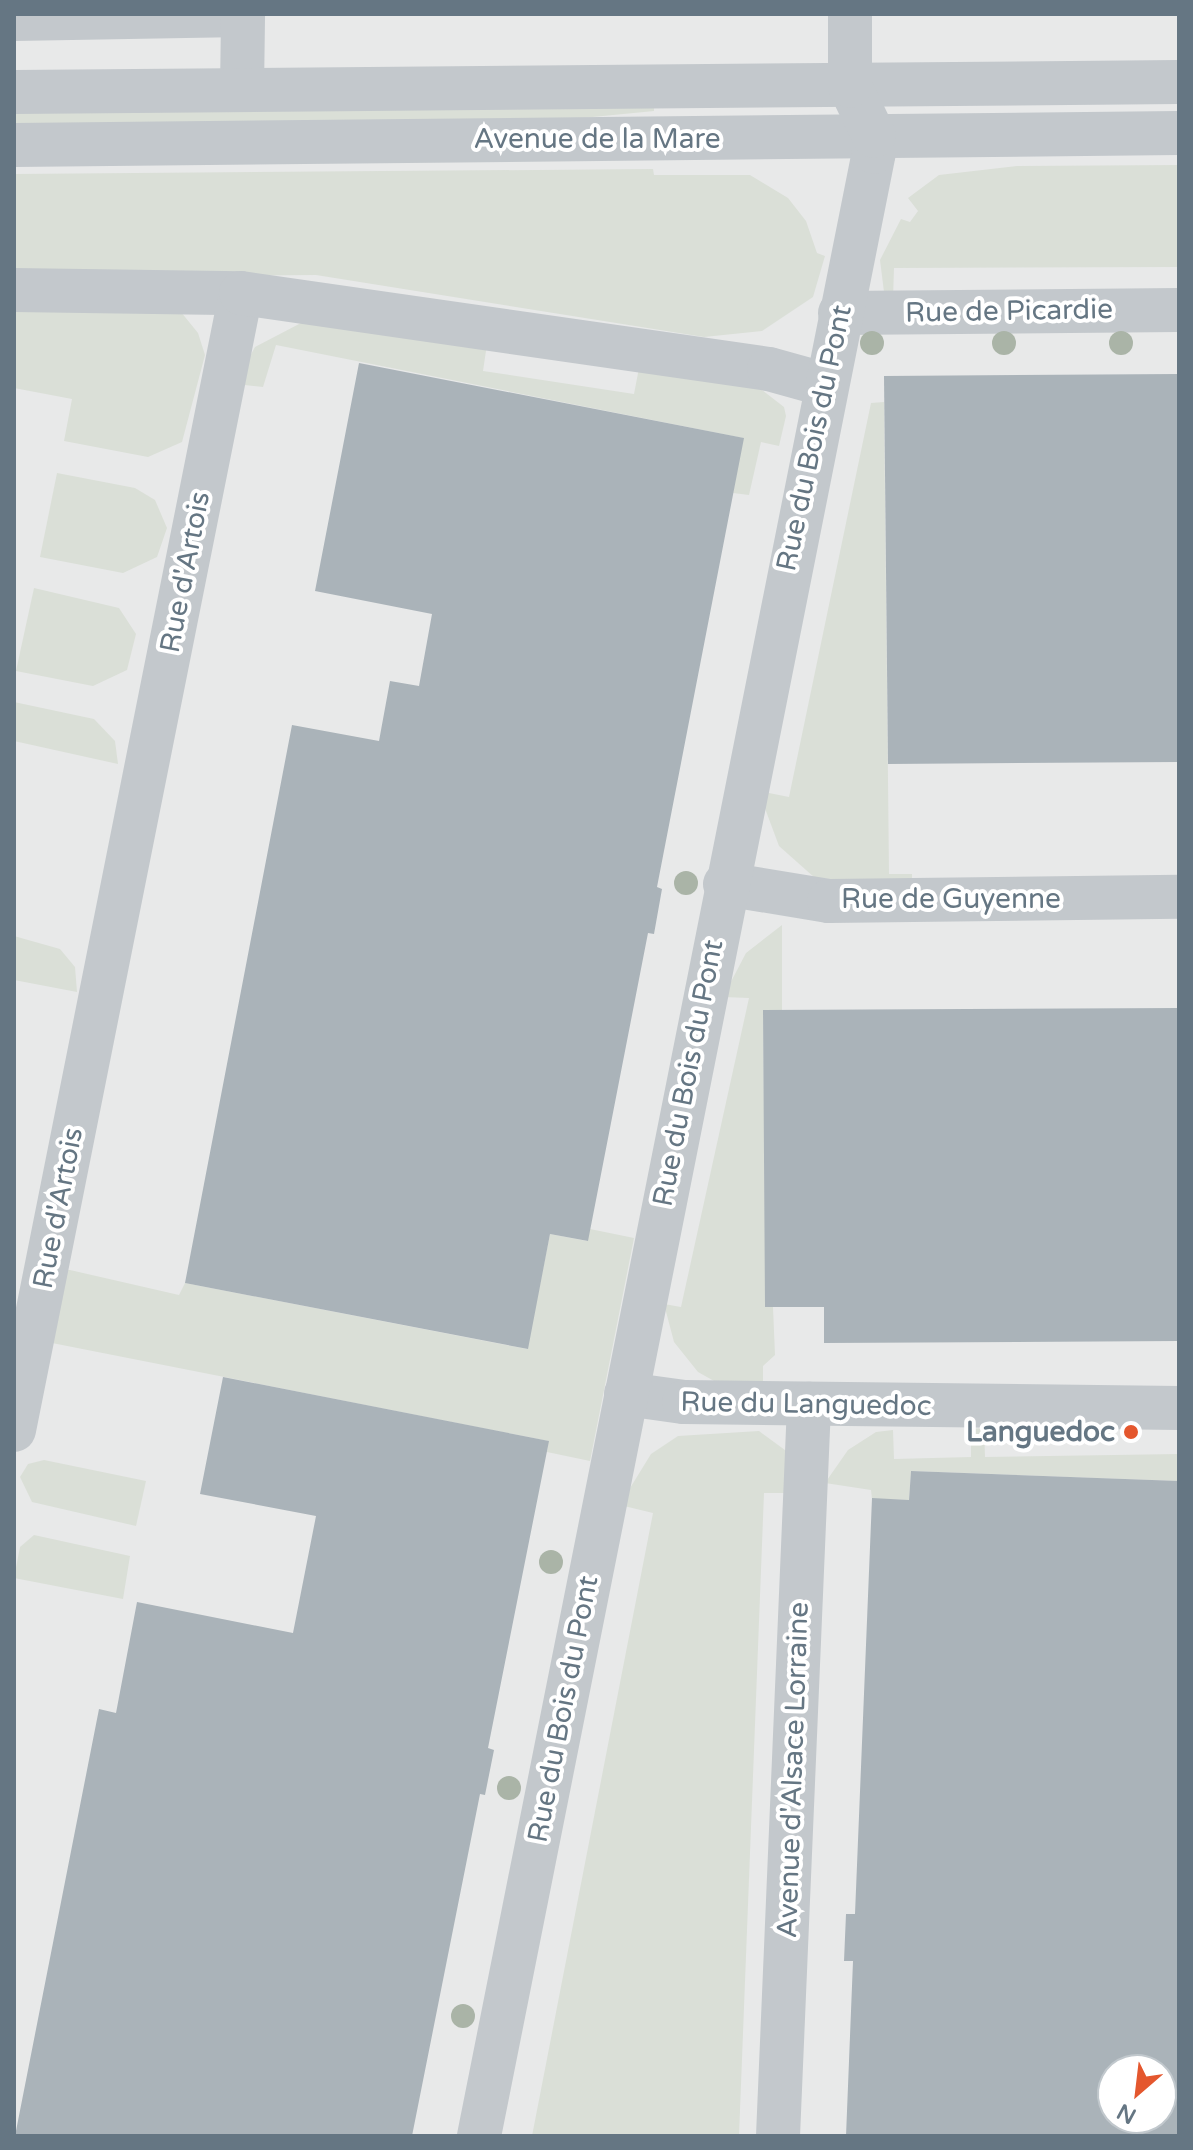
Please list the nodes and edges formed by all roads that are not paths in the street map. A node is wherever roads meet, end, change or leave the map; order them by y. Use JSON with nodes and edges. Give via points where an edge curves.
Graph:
{"nodes":[{"id":1,"x":850,"y":14,"type":"edge"},
{"id":2,"x":243,"y":15,"type":"edge"},
{"id":3,"x":14,"y":19,"type":"edge"},
{"id":4,"x":1179,"y":82,"type":"edge"},
{"id":5,"x":850,"y":86,"type":"junction"},
{"id":6,"x":242,"y":90,"type":"junction"},
{"id":7,"x":14,"y":92,"type":"edge"},
{"id":8,"x":1179,"y":133,"type":"edge"},
{"id":9,"x":874,"y":136,"type":"junction"},
{"id":10,"x":14,"y":145,"type":"edge"},
{"id":11,"x":14,"y":290,"type":"edge"},
{"id":12,"x":241,"y":293,"type":"junction"},
{"id":13,"x":1179,"y":310,"type":"edge"},
{"id":14,"x":840,"y":313,"type":"junction"},
{"id":15,"x":823,"y":384,"type":"junction"},
{"id":16,"x":725,"y":884,"type":"junction"},
{"id":17,"x":1179,"y":897,"type":"edge"},
{"id":18,"x":626,"y":1394,"type":"junction"},
{"id":19,"x":809,"y":1404,"type":"junction"},
{"id":20,"x":1179,"y":1408,"type":"edge"},
{"id":21,"x":14,"y":1430,"type":"edge"},
{"id":22,"x":479,"y":2136,"type":"edge"},
{"id":23,"x":778,"y":2136,"type":"edge"}],
"edges":[{"from":1,"to":5,"type":"street"},
{"from":2,"to":3,"type":"street"},
{"from":2,"to":6,"type":"street"},
{"from":4,"to":5,"type":"street","name":"Avenue de la Mare"},
{"from":5,"to":6,"type":"street","name":"Avenue de la Mare"},
{"from":5,"to":9,"type":"street"},
{"from":6,"to":7,"type":"street","name":"Avenue de la Mare"},
{"from":8,"to":9,"type":"street","name":"Avenue de la Mare"},
{"from":9,"to":10,"type":"street","name":"Avenue de la Mare"},
{"from":9,"to":14,"type":"street","name":"Rue du Bois du Pont"},
{"from":11,"to":12,"type":"street"},
{"from":12,"to":15,"type":"street","via":[[769,369]]},
{"from":12,"to":21,"type":"street","name":"Rue d'Artois"},
{"from":13,"to":14,"type":"street","name":"Rue de Picardie"},
{"from":14,"to":15,"type":"street","name":"Rue du Bois du Pont"},
{"from":15,"to":16,"type":"street","name":"Rue du Bois du Pont"},
{"from":16,"to":17,"type":"street","name":"Rue de Guyenne","via":[[829,901]]},
{"from":16,"to":18,"type":"street","name":"Rue du Bois du Pont"},
{"from":18,"to":19,"type":"street","name":"Rue du Languedoc","via":[[668,1402]]},
{"from":18,"to":22,"type":"street","name":"Rue du Bois du Pont"},
{"from":19,"to":20,"type":"street","name":"Rue du Languedoc"},
{"from":19,"to":23,"type":"street","name":"Avenue d'Alsace Lorraine"}]}
